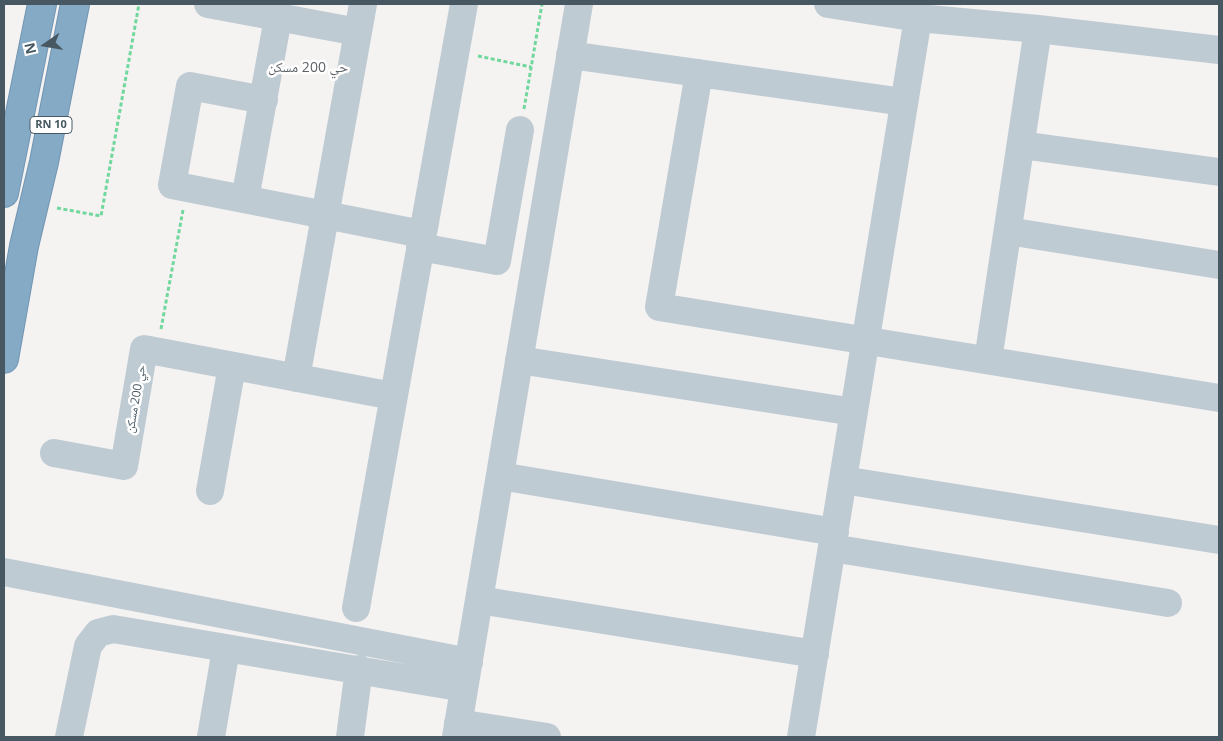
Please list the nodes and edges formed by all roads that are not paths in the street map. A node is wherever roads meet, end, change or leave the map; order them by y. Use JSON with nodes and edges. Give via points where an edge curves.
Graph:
{"nodes":[{"id":1,"x":23,"y":4,"type":"edge"},
{"id":2,"x":42,"y":4,"type":"edge"},
{"id":3,"x":58,"y":4,"type":"edge"},
{"id":4,"x":75,"y":4,"type":"edge"},
{"id":5,"x":208,"y":4,"type":"edge"},
{"id":6,"x":363,"y":4,"type":"edge"},
{"id":7,"x":464,"y":4,"type":"edge"},
{"id":8,"x":578,"y":4,"type":"edge"},
{"id":9,"x":828,"y":4,"type":"edge"},
{"id":10,"x":278,"y":18,"type":"junction"},
{"id":11,"x":918,"y":18,"type":"junction"},
{"id":12,"x":1038,"y":29,"type":"junction"},
{"id":13,"x":358,"y":32,"type":"junction"},
{"id":14,"x":1219,"y":50,"type":"edge"},
{"id":15,"x":570,"y":55,"type":"junction"},
{"id":16,"x":699,"y":73,"type":"junction"},
{"id":17,"x":264,"y":100,"type":"junction"},
{"id":18,"x":904,"y":102,"type":"junction"},
{"id":19,"x":520,"y":130,"type":"road end"},
{"id":20,"x":1021,"y":145,"type":"junction"},
{"id":21,"x":4,"y":152,"type":"edge"},
{"id":22,"x":1219,"y":172,"type":"edge"},
{"id":23,"x":4,"y":194,"type":"edge"},
{"id":24,"x":245,"y":199,"type":"junction"},
{"id":25,"x":326,"y":215,"type":"junction"},
{"id":26,"x":1008,"y":231,"type":"junction"},
{"id":27,"x":421,"y":240,"type":"junction"},
{"id":28,"x":24,"y":246,"type":"junction"},
{"id":29,"x":1219,"y":265,"type":"edge"},
{"id":30,"x":866,"y":340,"type":"junction"},
{"id":31,"x":4,"y":360,"type":"edge"},
{"id":32,"x":519,"y":360,"type":"junction"},
{"id":33,"x":988,"y":360,"type":"junction"},
{"id":34,"x":232,"y":366,"type":"junction"},
{"id":35,"x":296,"y":378,"type":"junction"},
{"id":36,"x":393,"y":396,"type":"junction"},
{"id":37,"x":1219,"y":398,"type":"edge"},
{"id":38,"x":854,"y":412,"type":"junction"},
{"id":39,"x":54,"y":453,"type":"dead end"},
{"id":40,"x":500,"y":476,"type":"junction"},
{"id":41,"x":843,"y":480,"type":"junction"},
{"id":42,"x":210,"y":491,"type":"dead end"},
{"id":43,"x":833,"y":540,"type":"junction"},
{"id":44,"x":1219,"y":540,"type":"edge"},
{"id":45,"x":4,"y":572,"type":"edge"},
{"id":46,"x":479,"y":600,"type":"junction"},
{"id":47,"x":1168,"y":603,"type":"dead end"},
{"id":48,"x":356,"y":608,"type":"dead end"},
{"id":49,"x":226,"y":649,"type":"junction"},
{"id":50,"x":815,"y":654,"type":"junction"},
{"id":51,"x":360,"y":668,"type":"junction"},
{"id":52,"x":466,"y":675,"type":"junction"},
{"id":53,"x":457,"y":730,"type":"edge"},
{"id":54,"x":69,"y":737,"type":"edge"},
{"id":55,"x":212,"y":737,"type":"edge"},
{"id":56,"x":352,"y":737,"type":"edge"},
{"id":57,"x":547,"y":737,"type":"edge"},
{"id":58,"x":801,"y":737,"type":"edge"}],
"edges":[{"from":1,"to":21,"type":"highway"},
{"from":2,"to":23,"type":"highway","number":"RN 10"},
{"from":3,"to":28,"type":"highway","number":"RN 10"},
{"from":4,"to":28,"type":"highway","number":"RN 10"},
{"from":5,"to":10,"type":"street"},
{"from":6,"to":13,"type":"street"},
{"from":7,"to":27,"type":"street"},
{"from":8,"to":15,"type":"street"},
{"from":9,"to":11,"type":"street"},
{"from":10,"to":13,"type":"street"},
{"from":10,"to":17,"type":"street"},
{"from":11,"to":12,"type":"street"},
{"from":11,"to":18,"type":"street"},
{"from":12,"to":14,"type":"street"},
{"from":12,"to":20,"type":"street"},
{"from":13,"to":25,"type":"street"},
{"from":15,"to":16,"type":"street"},
{"from":15,"to":32,"type":"street"},
{"from":16,"to":18,"type":"street"},
{"from":16,"to":30,"type":"street","via":[[659,307]]},
{"from":17,"to":24,"type":"street"},
{"from":17,"to":24,"type":"street","via":[[190,86],[179,187]]},
{"from":18,"to":30,"type":"street"},
{"from":19,"to":27,"type":"street","via":[[497,261]]},
{"from":20,"to":22,"type":"street"},
{"from":20,"to":26,"type":"street"},
{"from":24,"to":25,"type":"street"},
{"from":25,"to":27,"type":"street"},
{"from":25,"to":35,"type":"street"},
{"from":26,"to":29,"type":"street"},
{"from":26,"to":33,"type":"street"},
{"from":27,"to":36,"type":"street"},
{"from":28,"to":31,"type":"highway","number":"RN 10"},
{"from":30,"to":33,"type":"street"},
{"from":30,"to":38,"type":"street"},
{"from":32,"to":38,"type":"street"},
{"from":32,"to":40,"type":"street"},
{"from":33,"to":37,"type":"street"},
{"from":34,"to":35,"type":"street","name":"حي 200 مسكن"},
{"from":34,"to":39,"type":"street","name":"حي 200 مسكن","via":[[144,350],[124,466]]},
{"from":34,"to":42,"type":"street"},
{"from":35,"to":36,"type":"street","name":"حي 200 مسكن"},
{"from":36,"to":48,"type":"street"},
{"from":38,"to":41,"type":"street"},
{"from":40,"to":43,"type":"street"},
{"from":40,"to":46,"type":"street"},
{"from":41,"to":43,"type":"street"},
{"from":41,"to":44,"type":"street"},
{"from":43,"to":47,"type":"street"},
{"from":43,"to":50,"type":"street"},
{"from":45,"to":52,"type":"street"},
{"from":46,"to":50,"type":"street"},
{"from":46,"to":52,"type":"street"},
{"from":49,"to":51,"type":"street"},
{"from":49,"to":54,"type":"street","via":[[114,628],[98,634],[86,653]]},
{"from":49,"to":55,"type":"street"},
{"from":50,"to":58,"type":"street"},
{"from":51,"to":52,"type":"street"},
{"from":51,"to":56,"type":"street"},
{"from":52,"to":53,"type":"street"},
{"from":53,"to":57,"type":"street"}]}
